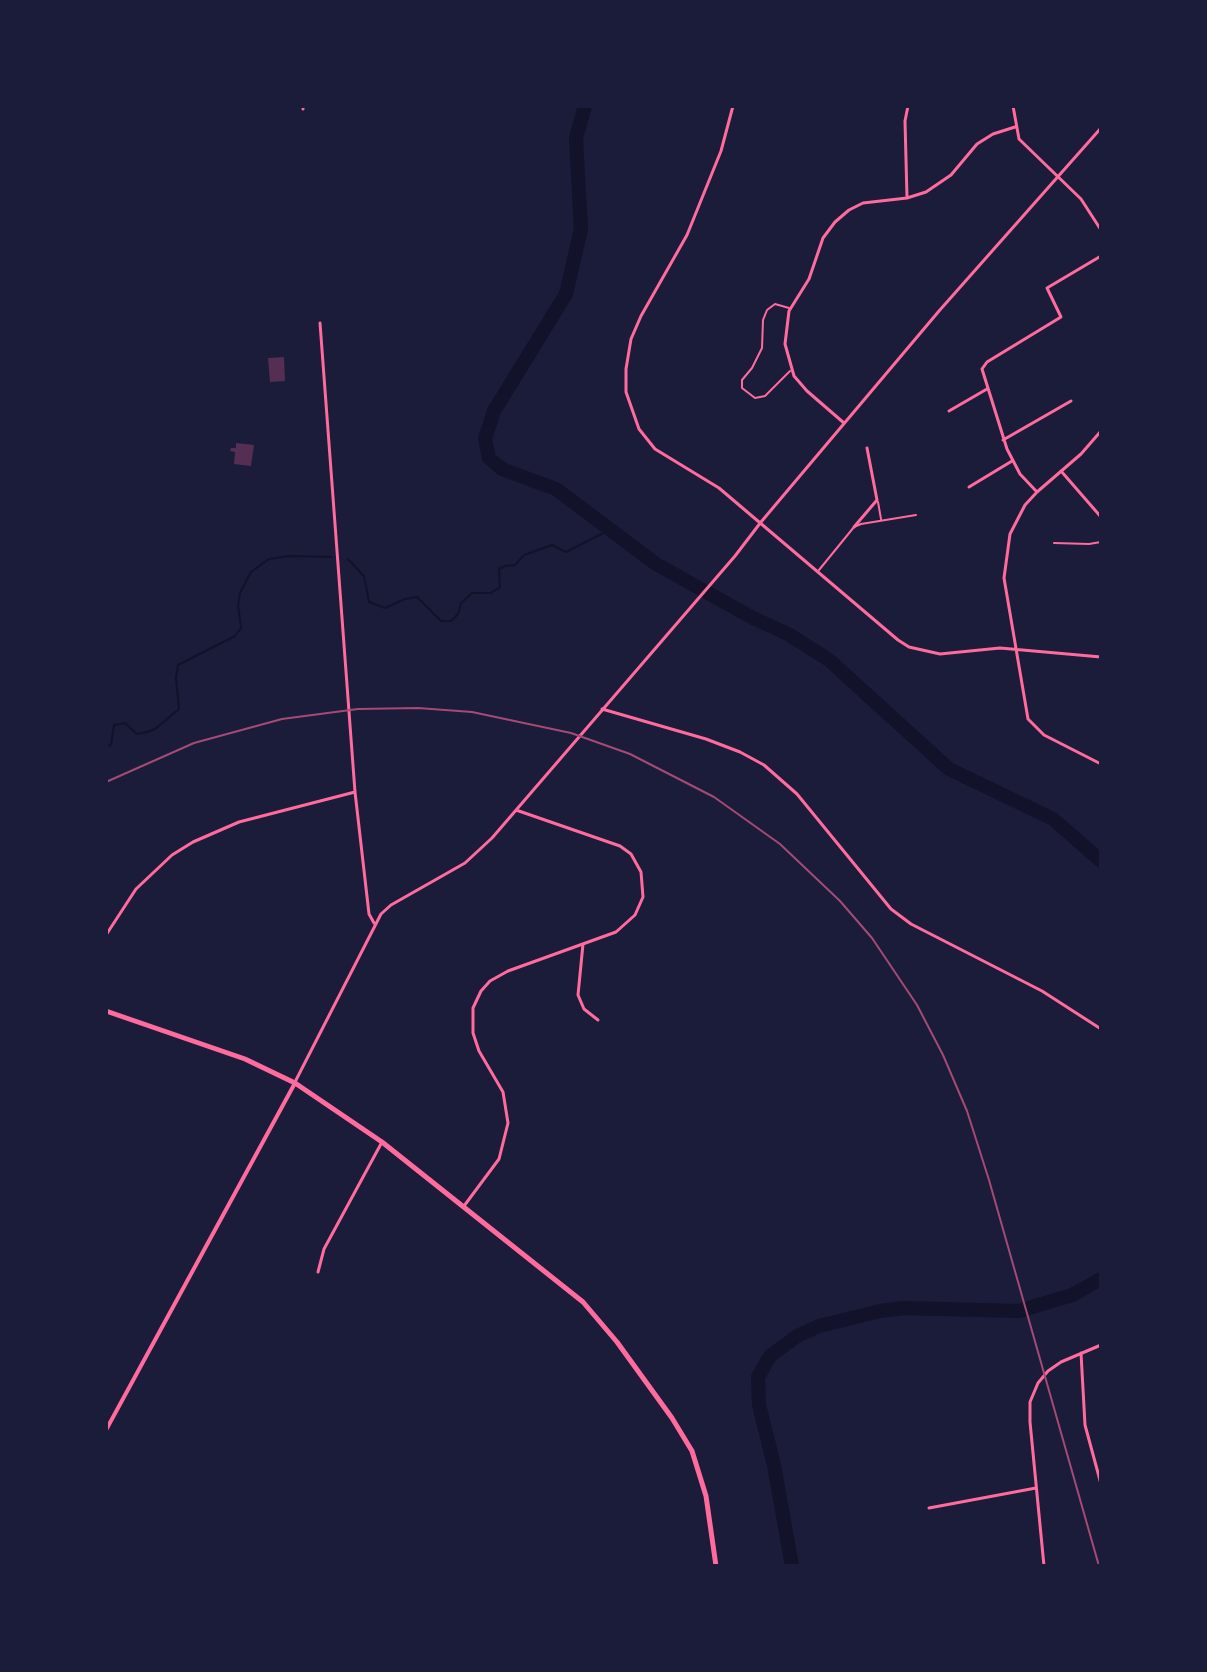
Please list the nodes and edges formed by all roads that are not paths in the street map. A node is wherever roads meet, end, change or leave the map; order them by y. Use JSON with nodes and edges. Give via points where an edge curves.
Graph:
{"nodes":[{"id":1,"x":733,"y":106,"type":"edge"},
{"id":2,"x":908,"y":106,"type":"edge"},
{"id":3,"x":1013,"y":106,"type":"edge"},
{"id":4,"x":1015,"y":127,"type":"junction"},
{"id":5,"x":1101,"y":128,"type":"edge"},
{"id":6,"x":1057,"y":176,"type":"junction"},
{"id":7,"x":907,"y":198,"type":"junction"},
{"id":8,"x":1101,"y":230,"type":"edge"},
{"id":9,"x":1101,"y":256,"type":"edge"},
{"id":10,"x":790,"y":308,"type":"junction"},
{"id":11,"x":320,"y":323,"type":"dead end"},
{"id":12,"x":792,"y":371,"type":"junction"},
{"id":13,"x":987,"y":389,"type":"junction"},
{"id":14,"x":1071,"y":401,"type":"dead end"},
{"id":15,"x":949,"y":411,"type":"dead end"},
{"id":16,"x":844,"y":423,"type":"junction"},
{"id":17,"x":1101,"y":431,"type":"edge"},
{"id":18,"x":1003,"y":440,"type":"junction"},
{"id":19,"x":867,"y":448,"type":"dead end"},
{"id":20,"x":1012,"y":461,"type":"junction"},
{"id":21,"x":1061,"y":471,"type":"junction"},
{"id":22,"x":969,"y":487,"type":"dead end"},
{"id":23,"x":1037,"y":492,"type":"junction"},
{"id":24,"x":877,"y":500,"type":"junction"},
{"id":25,"x":916,"y":515,"type":"dead end"},
{"id":26,"x":1101,"y":517,"type":"edge"},
{"id":27,"x":881,"y":520,"type":"junction"},
{"id":28,"x":761,"y":522,"type":"junction"},
{"id":29,"x":854,"y":527,"type":"junction"},
{"id":30,"x":1101,"y":542,"type":"edge"},
{"id":31,"x":1054,"y":543,"type":"dead end"},
{"id":32,"x":819,"y":570,"type":"junction"},
{"id":33,"x":1015,"y":649,"type":"junction"},
{"id":34,"x":1101,"y":657,"type":"edge"},
{"id":35,"x":602,"y":709,"type":"junction"},
{"id":36,"x":1101,"y":764,"type":"edge"},
{"id":37,"x":355,"y":792,"type":"junction"},
{"id":38,"x":516,"y":810,"type":"junction"},
{"id":39,"x":374,"y":923,"type":"junction"},
{"id":40,"x":106,"y":935,"type":"edge"},
{"id":41,"x":583,"y":944,"type":"junction"},
{"id":42,"x":106,"y":1011,"type":"edge"},
{"id":43,"x":598,"y":1020,"type":"dead end"},
{"id":44,"x":1101,"y":1029,"type":"edge"},
{"id":45,"x":295,"y":1083,"type":"junction"},
{"id":46,"x":382,"y":1142,"type":"junction"},
{"id":47,"x":464,"y":1206,"type":"junction"},
{"id":48,"x":318,"y":1272,"type":"dead end"},
{"id":49,"x":1101,"y":1345,"type":"edge"},
{"id":50,"x":1081,"y":1353,"type":"junction"},
{"id":51,"x":106,"y":1430,"type":"edge"},
{"id":52,"x":1101,"y":1484,"type":"edge"},
{"id":53,"x":1036,"y":1488,"type":"junction"},
{"id":54,"x":929,"y":1508,"type":"dead end"},
{"id":55,"x":716,"y":1566,"type":"edge"},
{"id":56,"x":1044,"y":1566,"type":"edge"}],
"edges":[{"from":1,"to":28,"type":"street","via":[[691,225],[635,327],[625,382],[639,429],[655,449],[719,488]]},
{"from":2,"to":7,"type":"street"},
{"from":3,"to":4,"type":"street"},
{"from":4,"to":6,"type":"street","via":[[1024,146]]},
{"from":4,"to":7,"type":"street","via":[[985,139],[951,175]]},
{"from":5,"to":6,"type":"street"},
{"from":6,"to":8,"type":"street","via":[[1081,199]]},
{"from":6,"to":16,"type":"street"},
{"from":7,"to":10,"type":"street","via":[[858,205],[835,222]]},
{"from":9,"to":13,"type":"street","via":[[1047,288],[1061,317],[987,362],[982,373]]},
{"from":10,"to":12,"type":"street","via":[[785,344]]},
{"from":10,"to":12,"type":"lane","via":[[775,304],[767,310],[762,348],[742,388],[755,398],[765,396]]},
{"from":11,"to":37,"type":"street"},
{"from":12,"to":16,"type":"street"},
{"from":13,"to":15,"type":"street"},
{"from":13,"to":18,"type":"street"},
{"from":14,"to":18,"type":"street"},
{"from":16,"to":28,"type":"street"},
{"from":17,"to":21,"type":"street"},
{"from":18,"to":20,"type":"street"},
{"from":19,"to":24,"type":"street"},
{"from":20,"to":22,"type":"street"},
{"from":20,"to":23,"type":"street"},
{"from":21,"to":23,"type":"street"},
{"from":21,"to":26,"type":"street"},
{"from":23,"to":33,"type":"street","via":[[1016,519],[1005,557]]},
{"from":24,"to":27,"type":"lane"},
{"from":24,"to":29,"type":"street"},
{"from":25,"to":27,"type":"lane"},
{"from":27,"to":29,"type":"lane"},
{"from":28,"to":32,"type":"street"},
{"from":28,"to":35,"type":"street"},
{"from":29,"to":32,"type":"lane"},
{"from":30,"to":31,"type":"lane"},
{"from":32,"to":33,"type":"street","via":[[915,649],[940,654]]},
{"from":33,"to":34,"type":"street"},
{"from":33,"to":36,"type":"street","via":[[1030,724]]},
{"from":35,"to":38,"type":"street"},
{"from":35,"to":44,"type":"street","via":[[706,739],[764,765],[797,794],[891,909]]},
{"from":37,"to":39,"type":"street"},
{"from":37,"to":40,"type":"street","via":[[239,822],[193,842],[136,889]]},
{"from":38,"to":39,"type":"street","via":[[465,863],[391,905]]},
{"from":38,"to":41,"type":"street","via":[[620,846],[637,863],[644,887],[635,915],[616,932]]},
{"from":39,"to":45,"type":"street"},
{"from":41,"to":43,"type":"street","via":[[578,995],[584,1009]]},
{"from":41,"to":47,"type":"street","via":[[497,976],[478,996],[473,1033],[503,1092],[508,1123],[499,1159]]},
{"from":42,"to":45,"type":"main road","via":[[255,1063]]},
{"from":45,"to":46,"type":"main road"},
{"from":45,"to":51,"type":"street"},
{"from":46,"to":47,"type":"main road"},
{"from":46,"to":48,"type":"street","via":[[324,1249]]},
{"from":47,"to":55,"type":"main road","via":[[593,1312],[672,1418],[701,1477]]},
{"from":49,"to":50,"type":"street"},
{"from":50,"to":52,"type":"street","via":[[1085,1425]]},
{"from":50,"to":53,"type":"street","via":[[1048,1371],[1033,1392],[1029,1412]]},
{"from":53,"to":54,"type":"street"},
{"from":53,"to":56,"type":"street"}]}
